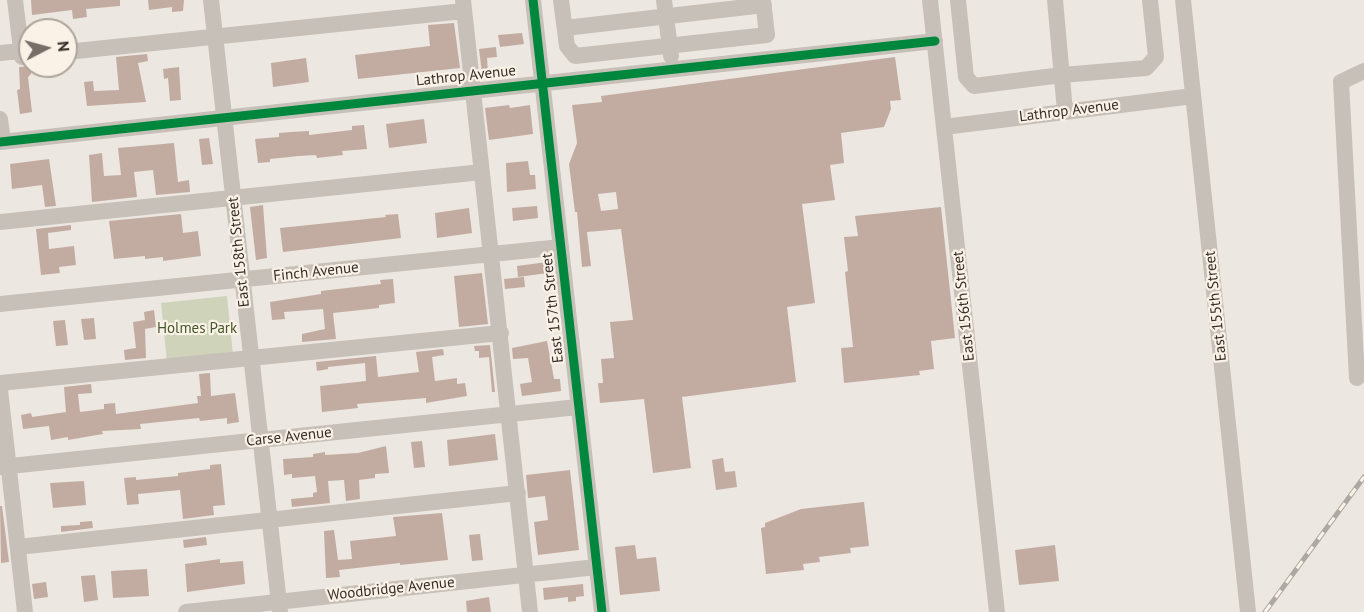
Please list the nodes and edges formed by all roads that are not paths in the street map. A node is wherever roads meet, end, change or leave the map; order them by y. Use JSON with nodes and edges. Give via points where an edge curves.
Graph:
{"nodes":[{"id":1,"x":15,"y":0,"type":"edge"},
{"id":2,"x":211,"y":0,"type":"edge"},
{"id":3,"x":533,"y":0,"type":"edge"},
{"id":4,"x":561,"y":0,"type":"edge"},
{"id":5,"x":930,"y":0,"type":"edge"},
{"id":6,"x":958,"y":0,"type":"edge"},
{"id":7,"x":1055,"y":0,"type":"edge"},
{"id":8,"x":1150,"y":0,"type":"edge"},
{"id":9,"x":1183,"y":0,"type":"edge"},
{"id":10,"x":763,"y":3,"type":"edge"},
{"id":11,"x":463,"y":6,"type":"edge"},
{"id":12,"x":665,"y":8,"type":"edge"},
{"id":13,"x":19,"y":18,"type":"edge"},
{"id":14,"x":565,"y":28,"type":"junction"},
{"id":15,"x":215,"y":37,"type":"junction"},
{"id":16,"x":935,"y":41,"type":"junction"},
{"id":17,"x":670,"y":46,"type":"junction"},
{"id":18,"x":78,"y":51,"type":"edge"},
{"id":19,"x":0,"y":53,"type":"edge"},
{"id":20,"x":18,"y":54,"type":"edge"},
{"id":21,"x":672,"y":69,"type":"junction"},
{"id":22,"x":1364,"y":71,"type":"edge"},
{"id":23,"x":1062,"y":75,"type":"junction"},
{"id":24,"x":543,"y":83,"type":"junction"},
{"id":25,"x":472,"y":91,"type":"junction"},
{"id":26,"x":1193,"y":96,"type":"junction"},
{"id":27,"x":1065,"y":111,"type":"junction"},
{"id":28,"x":224,"y":117,"type":"junction"},
{"id":29,"x":0,"y":120,"type":"edge"},
{"id":30,"x":944,"y":127,"type":"junction"},
{"id":31,"x":1,"y":141,"type":"edge"},
{"id":32,"x":482,"y":172,"type":"junction"},
{"id":33,"x":233,"y":198,"type":"junction"},
{"id":34,"x":0,"y":222,"type":"edge"},
{"id":35,"x":561,"y":247,"type":"junction"},
{"id":36,"x":492,"y":254,"type":"junction"},
{"id":37,"x":242,"y":279,"type":"junction"},
{"id":38,"x":0,"y":304,"type":"edge"},
{"id":39,"x":501,"y":333,"type":"junction"},
{"id":40,"x":251,"y":358,"type":"junction"},
{"id":41,"x":1357,"y":378,"type":"dead end"},
{"id":42,"x":0,"y":383,"type":"edge"},
{"id":43,"x":0,"y":390,"type":"edge"},
{"id":44,"x":578,"y":407,"type":"junction"},
{"id":45,"x":509,"y":415,"type":"junction"},
{"id":46,"x":260,"y":440,"type":"junction"},
{"id":47,"x":4,"y":467,"type":"edge"},
{"id":48,"x":518,"y":493,"type":"junction"},
{"id":49,"x":269,"y":520,"type":"junction"},
{"id":50,"x":18,"y":547,"type":"junction"},
{"id":51,"x":596,"y":567,"type":"junction"},
{"id":52,"x":526,"y":575,"type":"junction"},
{"id":53,"x":279,"y":607,"type":"edge"},
{"id":54,"x":25,"y":612,"type":"edge"},
{"id":55,"x":186,"y":612,"type":"edge"},
{"id":56,"x":530,"y":612,"type":"edge"},
{"id":57,"x":602,"y":612,"type":"edge"},
{"id":58,"x":997,"y":612,"type":"edge"},
{"id":59,"x":1248,"y":612,"type":"edge"}],
"edges":[{"from":1,"to":13,"type":"street"},
{"from":2,"to":15,"type":"street","name":"East 158th Street"},
{"from":3,"to":24,"type":"street","name":"East 157th Street"},
{"from":4,"to":14,"type":"street"},
{"from":5,"to":16,"type":"street","name":"East 156th Street"},
{"from":6,"to":23,"type":"street","via":[[966,77],[974,86]]},
{"from":7,"to":23,"type":"street"},
{"from":8,"to":23,"type":"street","via":[[1156,57],[1146,68]]},
{"from":9,"to":26,"type":"street","name":"East 155th Street"},
{"from":10,"to":12,"type":"street"},
{"from":10,"to":17,"type":"street","via":[[767,35]]},
{"from":11,"to":15,"type":"street"},
{"from":11,"to":25,"type":"street"},
{"from":12,"to":14,"type":"street"},
{"from":12,"to":17,"type":"street"},
{"from":14,"to":17,"type":"street","via":[[567,46],[575,56]]},
{"from":15,"to":18,"type":"street"},
{"from":15,"to":28,"type":"street","name":"East 158th Street"},
{"from":16,"to":21,"type":"street","name":"Lathrop Avenue"},
{"from":16,"to":30,"type":"street","name":"East 156th Street"},
{"from":17,"to":21,"type":"street"},
{"from":19,"to":20,"type":"street"},
{"from":21,"to":24,"type":"street","name":"Lathrop Avenue"},
{"from":22,"to":41,"type":"street","via":[[1341,82]]},
{"from":23,"to":27,"type":"street"},
{"from":24,"to":25,"type":"street","name":"Lathrop Avenue"},
{"from":24,"to":35,"type":"street","name":"East 157th Street"},
{"from":25,"to":28,"type":"street","name":"Lathrop Avenue"},
{"from":25,"to":32,"type":"street"},
{"from":26,"to":27,"type":"street","name":"Lathrop Avenue"},
{"from":26,"to":59,"type":"street","name":"East 155th Street"},
{"from":27,"to":30,"type":"street","name":"Lathrop Avenue"},
{"from":28,"to":31,"type":"street","name":"Lathrop Avenue"},
{"from":28,"to":33,"type":"street","name":"East 158th Street"},
{"from":29,"to":31,"type":"street"},
{"from":30,"to":58,"type":"street","name":"East 156th Street"},
{"from":32,"to":33,"type":"street"},
{"from":32,"to":36,"type":"street"},
{"from":33,"to":34,"type":"street"},
{"from":33,"to":37,"type":"street","name":"East 158th Street"},
{"from":35,"to":36,"type":"street","name":"Finch Avenue"},
{"from":35,"to":44,"type":"street","name":"East 157th Street"},
{"from":36,"to":37,"type":"street","name":"Finch Avenue"},
{"from":36,"to":39,"type":"street"},
{"from":37,"to":38,"type":"street","name":"Finch Avenue"},
{"from":37,"to":40,"type":"street","name":"East 158th Street"},
{"from":39,"to":40,"type":"street"},
{"from":39,"to":45,"type":"street"},
{"from":40,"to":42,"type":"street"},
{"from":40,"to":46,"type":"street","name":"East 158th Street"},
{"from":43,"to":47,"type":"street"},
{"from":44,"to":45,"type":"street","name":"Carse Avenue"},
{"from":44,"to":51,"type":"street","name":"East 157th Street"},
{"from":45,"to":46,"type":"street","name":"Carse Avenue"},
{"from":45,"to":48,"type":"street"},
{"from":46,"to":47,"type":"street","name":"Carse Avenue"},
{"from":46,"to":49,"type":"street","name":"East 158th Street"},
{"from":47,"to":50,"type":"street"},
{"from":48,"to":49,"type":"street"},
{"from":48,"to":52,"type":"street"},
{"from":49,"to":50,"type":"street"},
{"from":49,"to":53,"type":"street","name":"East 158th Street"},
{"from":50,"to":54,"type":"street"},
{"from":51,"to":52,"type":"street","name":"Woodbridge Avenue"},
{"from":51,"to":57,"type":"street","name":"East 157th Street"},
{"from":52,"to":53,"type":"street","name":"Woodbridge Avenue"},
{"from":52,"to":56,"type":"street"},
{"from":53,"to":55,"type":"street","name":"Woodbridge Avenue"}]}
